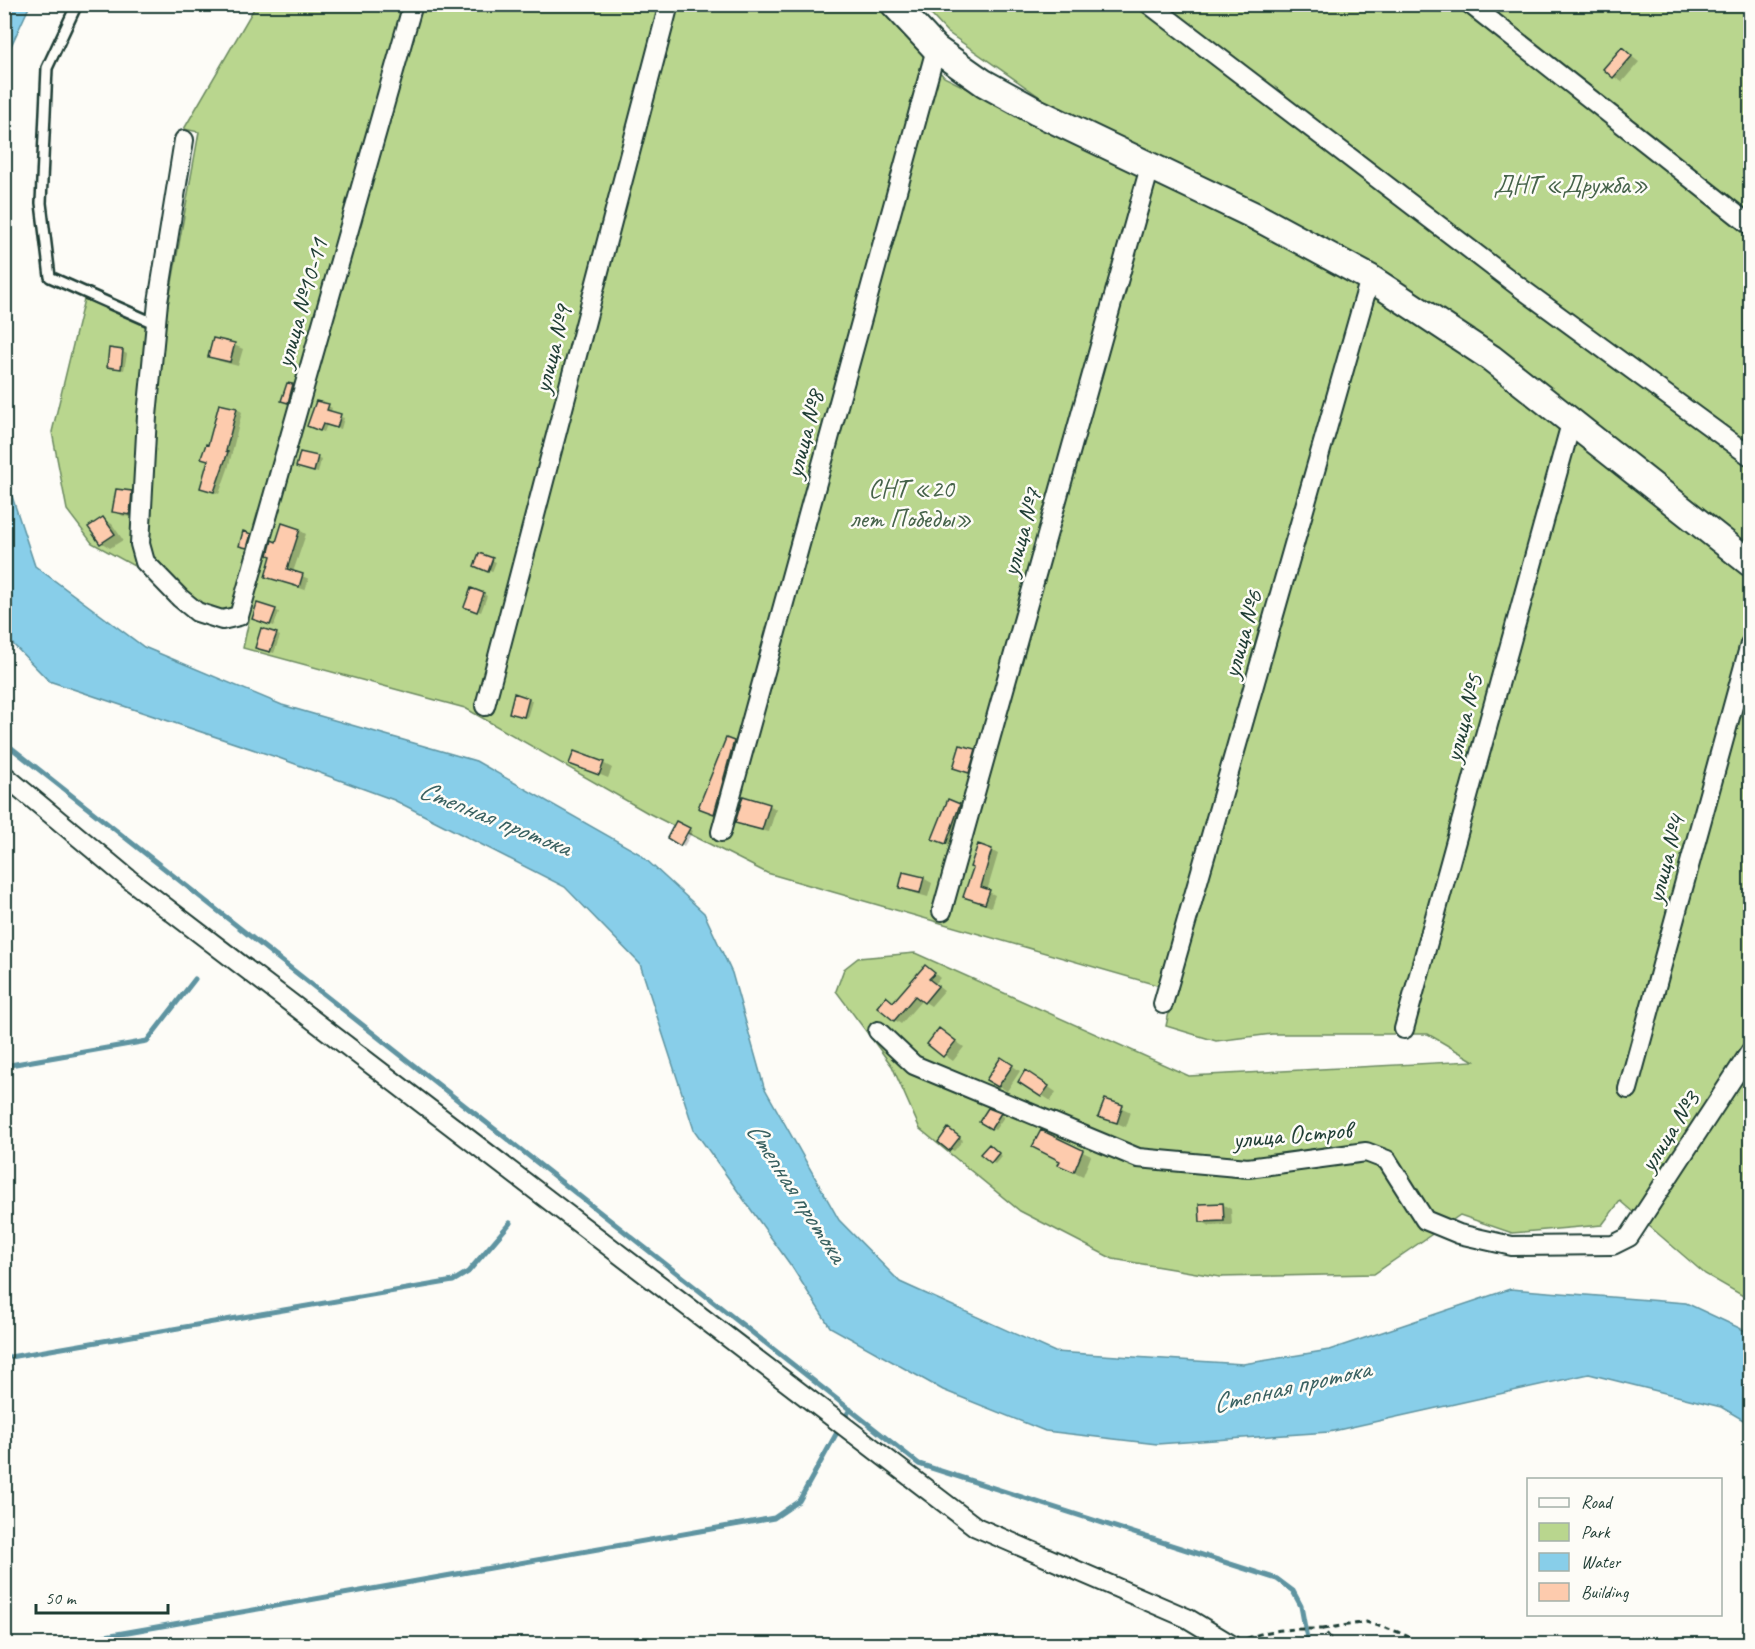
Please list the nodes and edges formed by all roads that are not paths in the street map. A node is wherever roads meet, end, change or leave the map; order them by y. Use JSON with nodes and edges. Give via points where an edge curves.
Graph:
{"nodes":[{"id":1,"x":77,"y":4,"type":"edge"},
{"id":2,"x":412,"y":4,"type":"edge"},
{"id":3,"x":669,"y":4,"type":"edge"},
{"id":4,"x":894,"y":4,"type":"edge"},
{"id":5,"x":1149,"y":4,"type":"edge"},
{"id":6,"x":1470,"y":4,"type":"edge"},
{"id":7,"x":936,"y":49,"type":"junction"},
{"id":8,"x":184,"y":140,"type":"dead end"},
{"id":9,"x":1150,"y":167,"type":"junction"},
{"id":10,"x":1750,"y":225,"type":"edge"},
{"id":11,"x":1370,"y":278,"type":"junction"},
{"id":12,"x":156,"y":324,"type":"junction"},
{"id":13,"x":1572,"y":420,"type":"junction"},
{"id":14,"x":1750,"y":456,"type":"edge"},
{"id":15,"x":1750,"y":563,"type":"edge"},
{"id":16,"x":1750,"y":644,"type":"edge"},
{"id":17,"x":485,"y":706,"type":"dead end"},
{"id":18,"x":4,"y":776,"type":"edge"},
{"id":19,"x":721,"y":832,"type":"dead end"},
{"id":20,"x":942,"y":911,"type":"dead end"},
{"id":21,"x":1162,"y":1004,"type":"dead end"},
{"id":22,"x":1404,"y":1029,"type":"dead end"},
{"id":23,"x":878,"y":1031,"type":"dead end"},
{"id":24,"x":1750,"y":1052,"type":"edge"},
{"id":25,"x":1628,"y":1089,"type":"dead end"},
{"id":26,"x":1629,"y":1237,"type":"joint"},
{"id":27,"x":1237,"y":1642,"type":"edge"}],
"edges":[{"from":1,"to":12,"type":"lane","via":[[47,68],[41,203],[50,276]]},
{"from":2,"to":12,"type":"street","name":"улица №10-11","via":[[239,616],[222,620],[197,612],[145,562],[140,544]]},
{"from":3,"to":17,"type":"street","name":"улица №9"},
{"from":4,"to":7,"type":"street"},
{"from":5,"to":14,"type":"street","via":[[1522,289]]},
{"from":6,"to":10,"type":"street"},
{"from":7,"to":9,"type":"street","via":[[984,83]]},
{"from":7,"to":19,"type":"street","name":"улица №8"},
{"from":8,"to":12,"type":"street"},
{"from":9,"to":11,"type":"street","via":[[1255,216]]},
{"from":9,"to":20,"type":"street","name":"улица №7"},
{"from":11,"to":13,"type":"street","via":[[1491,358]]},
{"from":11,"to":21,"type":"street","name":"улица №6"},
{"from":13,"to":15,"type":"street"},
{"from":13,"to":22,"type":"street","name":"улица №5"},
{"from":16,"to":25,"type":"street","name":"улица №4"},
{"from":18,"to":27,"type":"street","via":[[130,880],[976,1527]]},
{"from":23,"to":26,"type":"street","name":"улица Остров","via":[[914,1065],[1138,1158],[1248,1168],[1366,1152],[1387,1160],[1425,1220],[1459,1234],[1512,1246],[1613,1245]]},
{"from":24,"to":26,"type":"street","name":"улица №3"}]}
